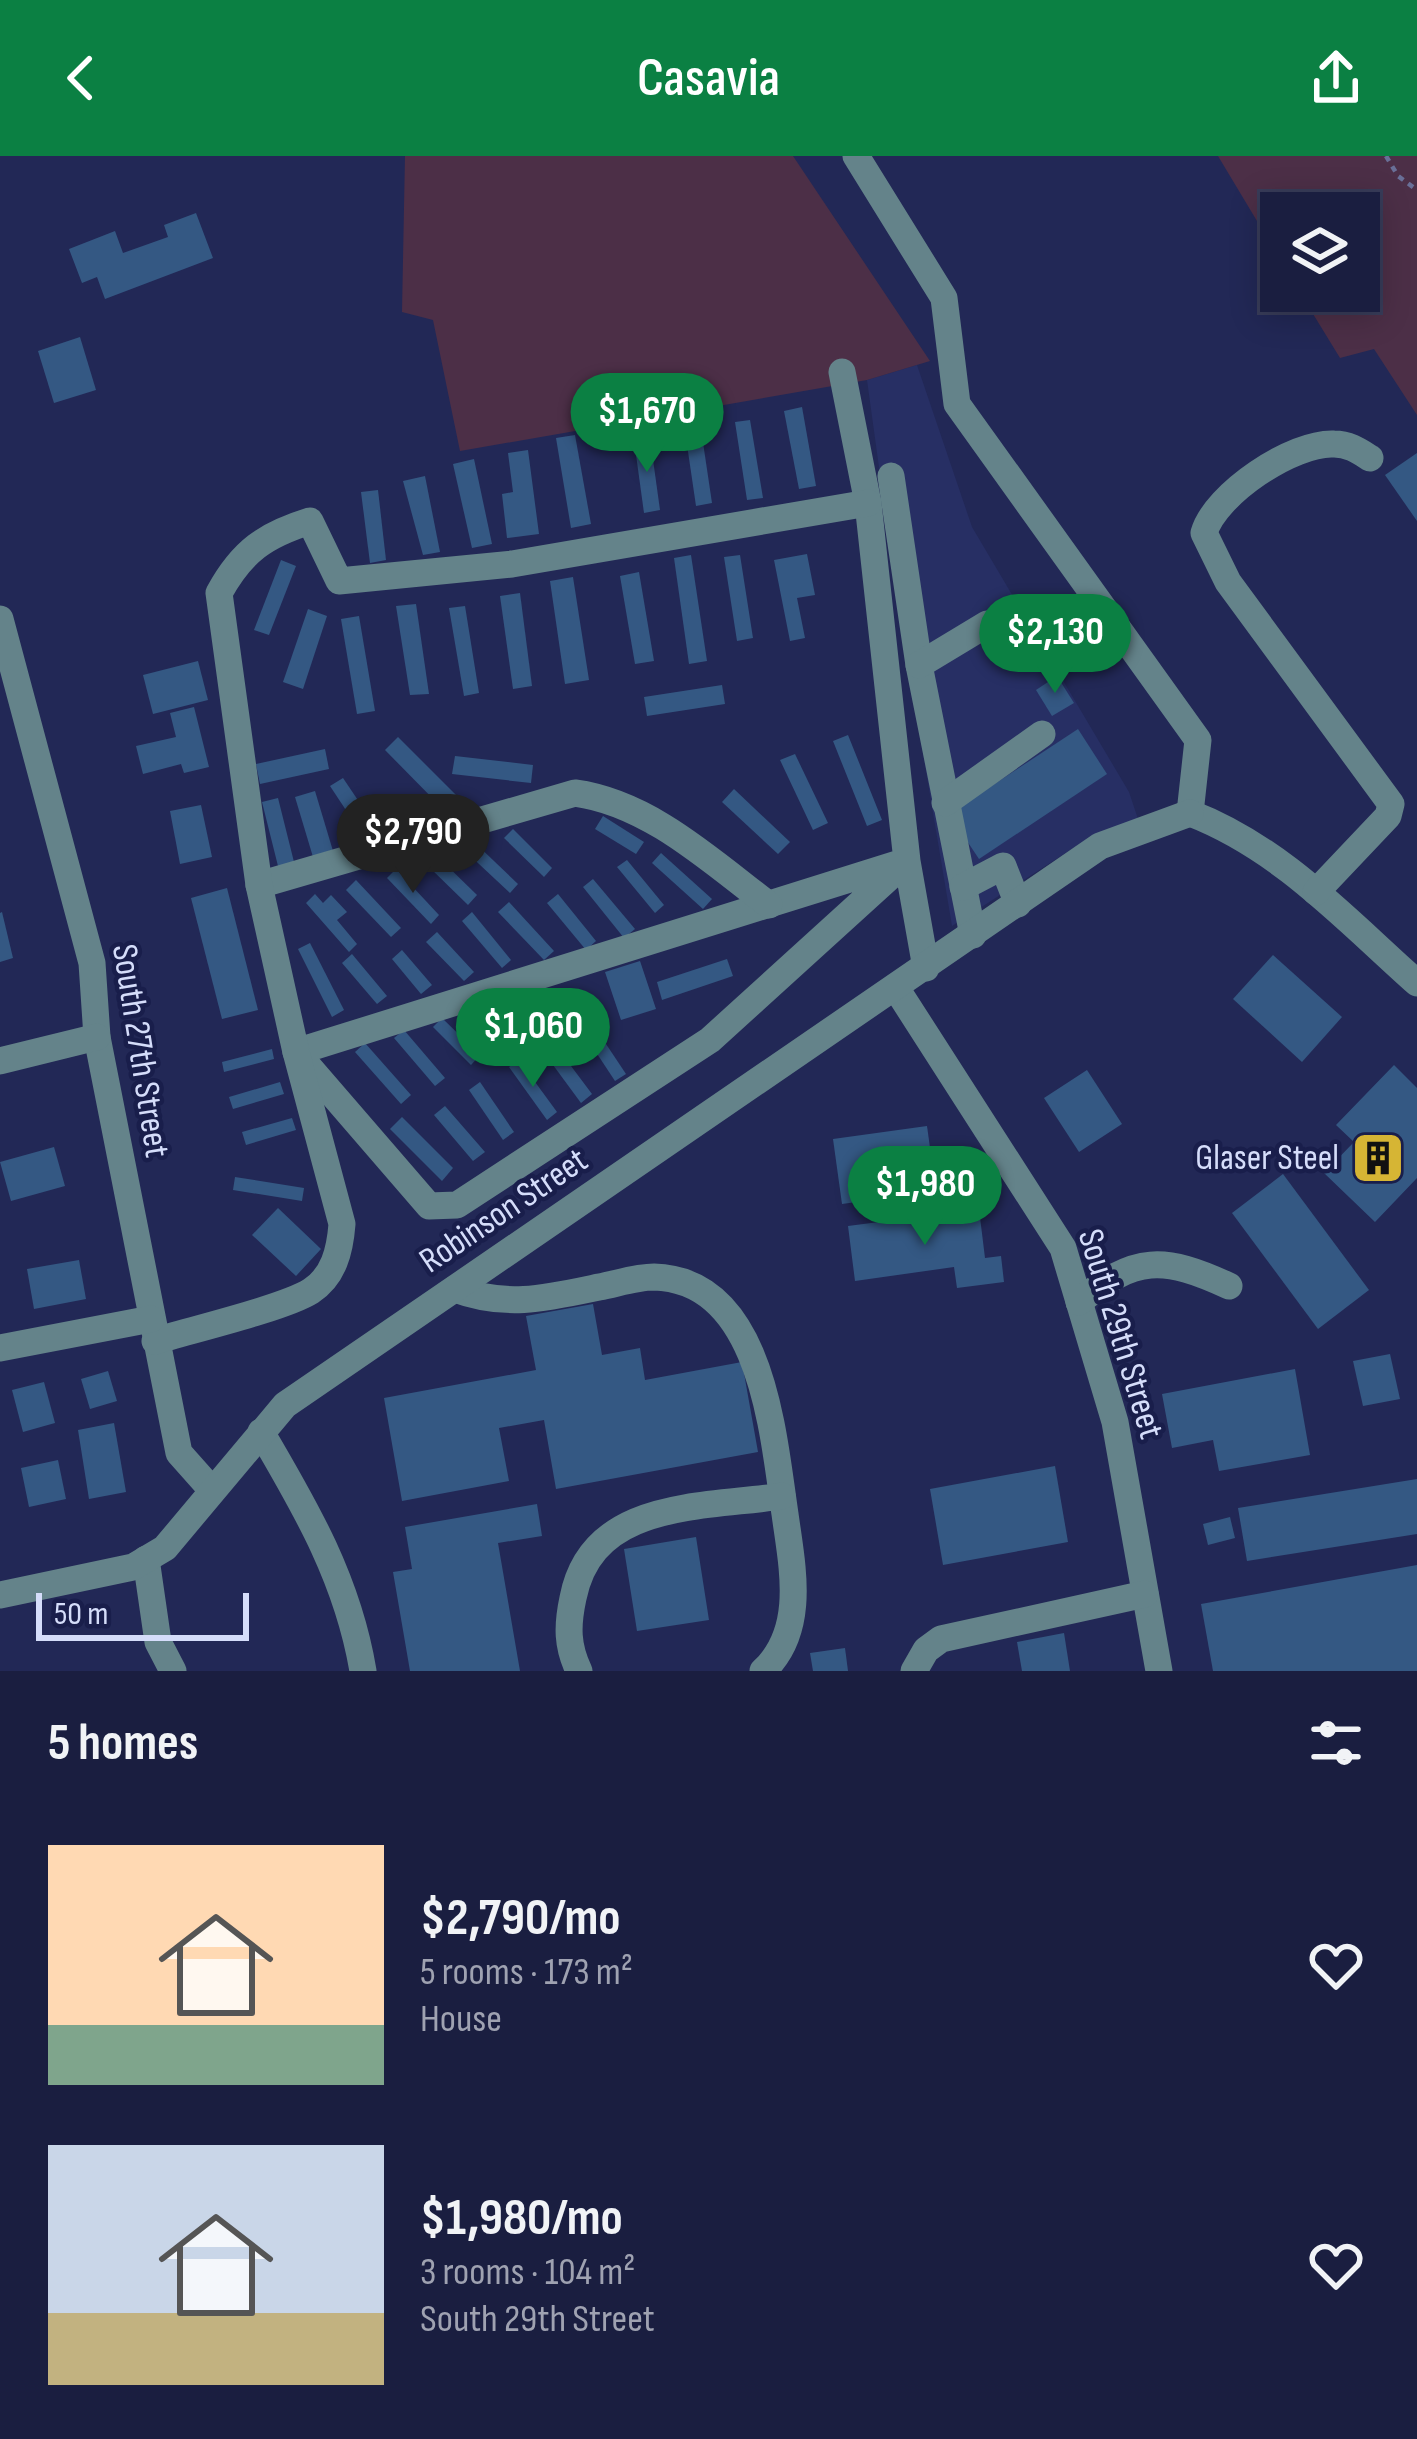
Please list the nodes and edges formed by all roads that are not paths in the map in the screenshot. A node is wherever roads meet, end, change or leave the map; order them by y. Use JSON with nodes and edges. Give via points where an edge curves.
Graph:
{"nodes":[{"id":1,"x":856,"y":156,"type":"edge"},
{"id":2,"x":842,"y":372,"type":"dead end"},
{"id":3,"x":1370,"y":458,"type":"dead end"},
{"id":4,"x":891,"y":476,"type":"dead end"},
{"id":5,"x":868,"y":503,"type":"junction"},
{"id":6,"x":0,"y":619,"type":"edge"},
{"id":7,"x":987,"y":624,"type":"dead end"},
{"id":8,"x":919,"y":665,"type":"junction"},
{"id":9,"x":1042,"y":734,"type":"dead end"},
{"id":10,"x":945,"y":803,"type":"junction"},
{"id":11,"x":1190,"y":813,"type":"junction"},
{"id":12,"x":907,"y":861,"type":"junction"},
{"id":13,"x":260,"y":885,"type":"junction"},
{"id":14,"x":963,"y":887,"type":"junction"},
{"id":15,"x":1316,"y":892,"type":"junction"},
{"id":16,"x":1018,"y":904,"type":"junction"},
{"id":17,"x":769,"y":905,"type":"junction"},
{"id":18,"x":974,"y":935,"type":"junction"},
{"id":19,"x":926,"y":968,"type":"junction"},
{"id":20,"x":1417,"y":983,"type":"edge"},
{"id":21,"x":896,"y":988,"type":"junction"},
{"id":22,"x":97,"y":1036,"type":"junction"},
{"id":23,"x":296,"y":1052,"type":"junction"},
{"id":24,"x":0,"y":1061,"type":"edge"},
{"id":25,"x":1229,"y":1286,"type":"dead end"},
{"id":26,"x":455,"y":1288,"type":"junction"},
{"id":27,"x":1079,"y":1302,"type":"junction"},
{"id":28,"x":153,"y":1330,"type":"junction"},
{"id":29,"x":0,"y":1348,"type":"edge"},
{"id":30,"x":261,"y":1432,"type":"junction"},
{"id":31,"x":212,"y":1489,"type":"junction"},
{"id":32,"x":782,"y":1496,"type":"junction"},
{"id":33,"x":146,"y":1559,"type":"junction"},
{"id":34,"x":0,"y":1594,"type":"edge"},
{"id":35,"x":1144,"y":1594,"type":"junction"},
{"id":36,"x":163,"y":1670,"type":"edge"},
{"id":37,"x":363,"y":1671,"type":"edge"},
{"id":38,"x":579,"y":1671,"type":"edge"},
{"id":39,"x":764,"y":1671,"type":"edge"},
{"id":40,"x":914,"y":1671,"type":"edge"},
{"id":41,"x":1159,"y":1671,"type":"edge"}],
"edges":[{"from":1,"to":11,"type":"street","via":[[944,298],[957,404],[1198,740]]},
{"from":2,"to":5,"type":"street"},
{"from":3,"to":15,"type":"street","via":[[1350,446],[1314,446],[1244,482],[1208,516],[1204,533],[1228,582],[1391,804]]},
{"from":4,"to":8,"type":"street"},
{"from":5,"to":12,"type":"street"},
{"from":5,"to":13,"type":"street","via":[[512,564],[339,581],[310,521],[265,536],[236,562],[219,593]]},
{"from":6,"to":22,"type":"street","name":"South 27th Street","via":[[92,963]]},
{"from":7,"to":8,"type":"street"},
{"from":8,"to":10,"type":"street"},
{"from":9,"to":10,"type":"street"},
{"from":10,"to":14,"type":"street"},
{"from":11,"to":15,"type":"street","via":[[1239,832]]},
{"from":11,"to":16,"type":"street","name":"Robinson Street","via":[[1100,846]]},
{"from":12,"to":17,"type":"street"},
{"from":12,"to":19,"type":"street"},
{"from":12,"to":23,"type":"street","via":[[710,1040],[458,1205],[429,1206]]},
{"from":13,"to":17,"type":"street","via":[[575,793],[628,808]]},
{"from":13,"to":23,"type":"street"},
{"from":14,"to":16,"type":"street","via":[[1003,866]]},
{"from":14,"to":18,"type":"street"},
{"from":15,"to":20,"type":"street"},
{"from":16,"to":18,"type":"street","name":"Robinson Street"},
{"from":17,"to":23,"type":"street"},
{"from":18,"to":19,"type":"street","name":"Robinson Street"},
{"from":19,"to":21,"type":"street","name":"Robinson Street"},
{"from":21,"to":26,"type":"street","name":"Robinson Street"},
{"from":21,"to":27,"type":"street","name":"South 29th Street","via":[[1063,1248]]},
{"from":22,"to":24,"type":"street"},
{"from":22,"to":28,"type":"street","name":"South 27th Street"},
{"from":23,"to":28,"type":"street","via":[[342,1224],[331,1270],[310,1292]]},
{"from":25,"to":27,"type":"street","via":[[1153,1263],[1105,1281]]},
{"from":26,"to":30,"type":"street","name":"Robinson Street","via":[[285,1405]]},
{"from":26,"to":32,"type":"street","via":[[524,1302],[652,1277],[708,1295],[753,1360]]},
{"from":27,"to":35,"type":"street","name":"South 29th Street","via":[[1115,1422]]},
{"from":28,"to":29,"type":"street"},
{"from":28,"to":31,"type":"street","name":"South 27th Street","via":[[179,1453]]},
{"from":30,"to":31,"type":"street","name":"Robinson Street"},
{"from":30,"to":37,"type":"street","via":[[341,1578]]},
{"from":31,"to":33,"type":"street","name":"Robinson Street"},
{"from":32,"to":38,"type":"street","via":[[646,1517],[608,1532],[575,1585],[568,1649]]},
{"from":32,"to":39,"type":"street","via":[[796,1592],[788,1632]]},
{"from":33,"to":34,"type":"street","name":"Robinson Street"},
{"from":33,"to":36,"type":"street"},
{"from":35,"to":40,"type":"street","via":[[941,1639]]},
{"from":35,"to":41,"type":"street","name":"South 29th Street"}]}
